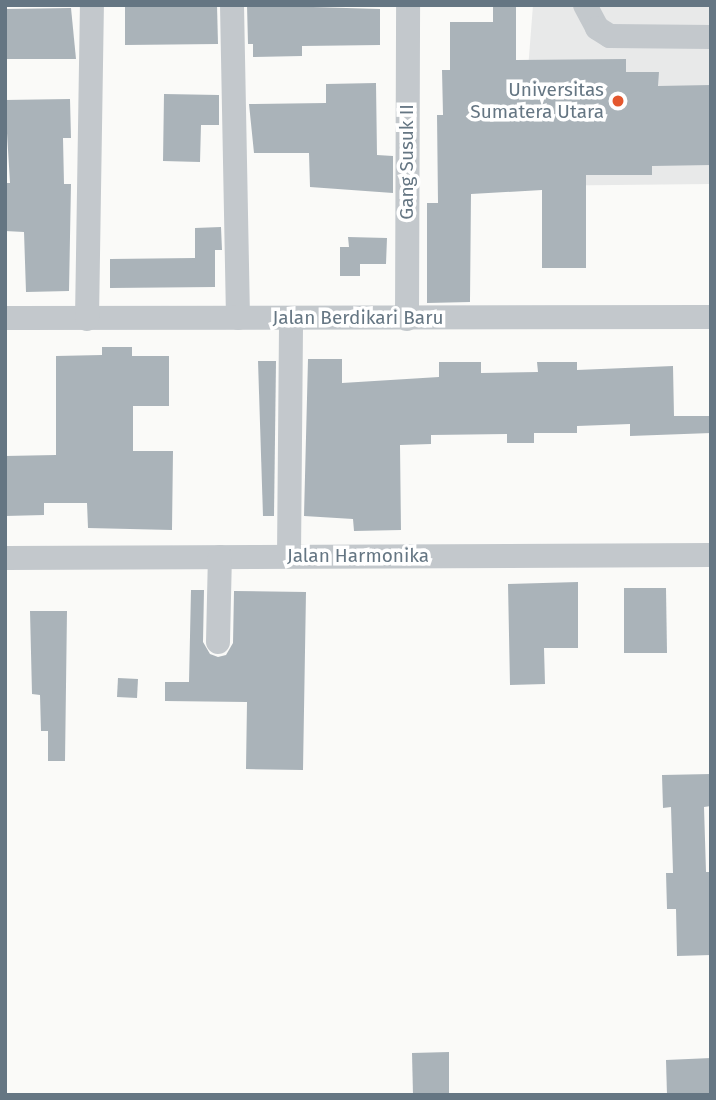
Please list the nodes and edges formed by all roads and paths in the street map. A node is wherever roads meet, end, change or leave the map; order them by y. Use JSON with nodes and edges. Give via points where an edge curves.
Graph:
{"nodes":[{"id":1,"x":92,"y":5,"type":"edge"},
{"id":2,"x":232,"y":5,"type":"edge"},
{"id":3,"x":408,"y":5,"type":"edge"},
{"id":4,"x":586,"y":5,"type":"edge"},
{"id":5,"x":711,"y":37,"type":"edge"},
{"id":6,"x":711,"y":317,"type":"edge"},
{"id":7,"x":5,"y":318,"type":"edge"},
{"id":8,"x":238,"y":318,"type":"junction"},
{"id":9,"x":291,"y":318,"type":"junction"},
{"id":10,"x":87,"y":319,"type":"junction"},
{"id":11,"x":407,"y":319,"type":"junction"},
{"id":12,"x":711,"y":555,"type":"edge"},
{"id":13,"x":289,"y":556,"type":"junction"},
{"id":14,"x":220,"y":557,"type":"junction"},
{"id":15,"x":5,"y":558,"type":"edge"},
{"id":16,"x":218,"y":642,"type":"dead end"}],
"edges":[{"from":1,"to":10,"type":"street"},
{"from":2,"to":8,"type":"street"},
{"from":3,"to":11,"type":"street","name":"Gang Susuk II"},
{"from":4,"to":5,"type":"street","via":[[597,28],[610,36]]},
{"from":6,"to":11,"type":"street","name":"Jalan Berdikari Baru"},
{"from":7,"to":10,"type":"street","name":"Jalan Berdikari Baru"},
{"from":8,"to":9,"type":"street","name":"Jalan Berdikari Baru"},
{"from":8,"to":10,"type":"street","name":"Jalan Berdikari Baru"},
{"from":9,"to":11,"type":"street","name":"Jalan Berdikari Baru"},
{"from":9,"to":13,"type":"street"},
{"from":12,"to":13,"type":"street","name":"Jalan Harmonika"},
{"from":13,"to":14,"type":"street","name":"Jalan Harmonika"},
{"from":14,"to":15,"type":"street","name":"Jalan Harmonika"},
{"from":14,"to":16,"type":"street"}]}
